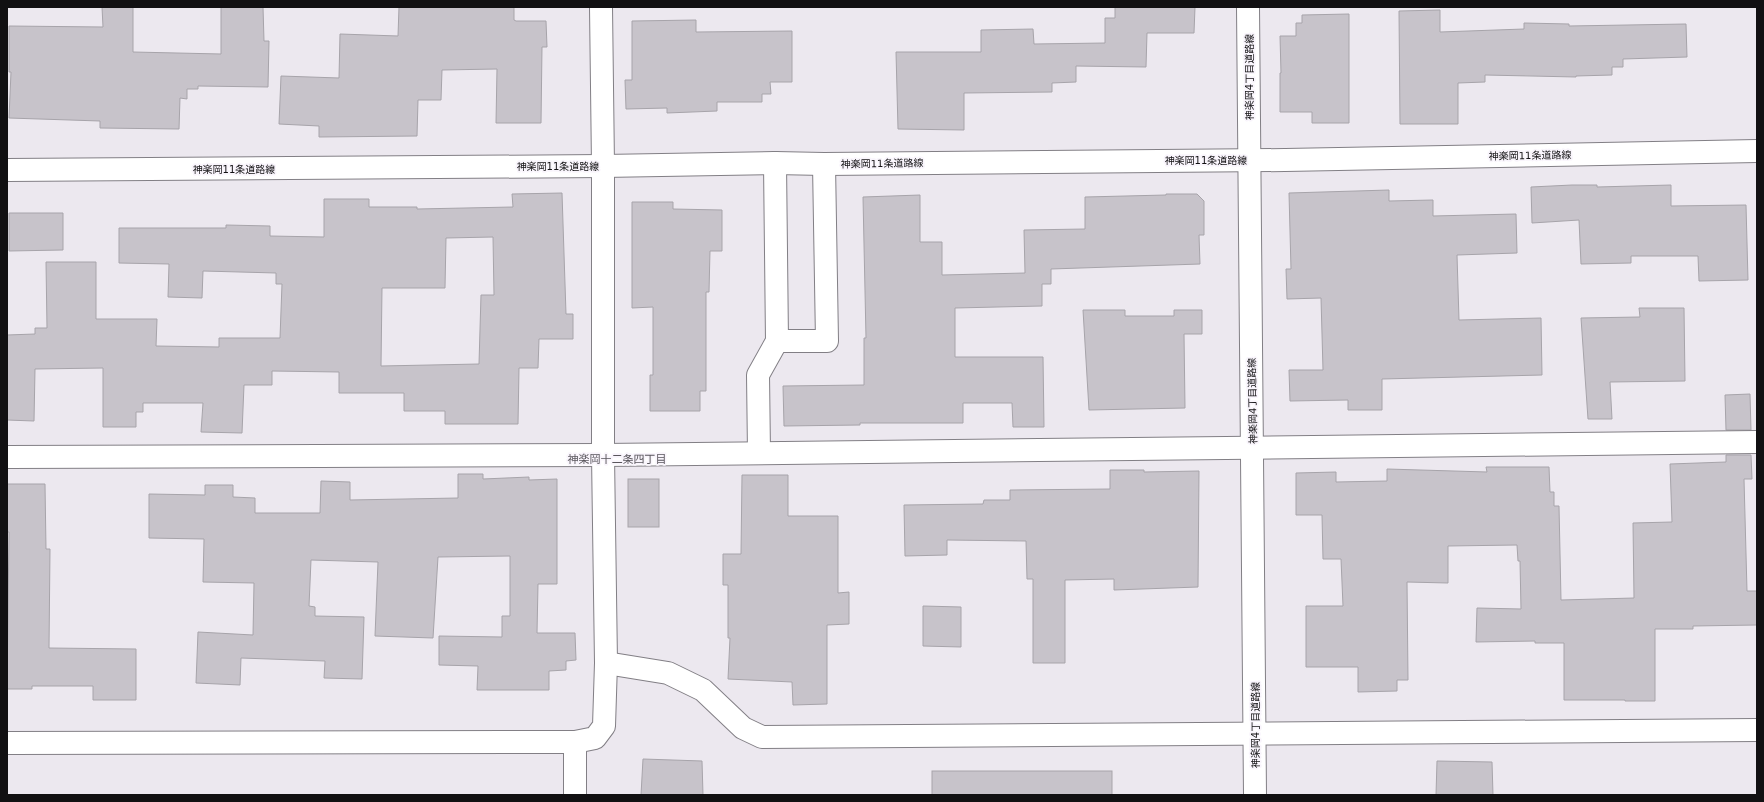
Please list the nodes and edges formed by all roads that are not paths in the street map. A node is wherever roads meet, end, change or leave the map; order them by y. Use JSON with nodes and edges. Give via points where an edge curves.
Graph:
{"nodes":[{"id":1,"x":601,"y":7,"type":"edge"},
{"id":2,"x":1248,"y":7,"type":"edge"},
{"id":3,"x":1757,"y":151,"type":"edge"},
{"id":4,"x":1249,"y":160,"type":"junction"},
{"id":5,"x":775,"y":162,"type":"junction"},
{"id":6,"x":824,"y":164,"type":"junction"},
{"id":7,"x":604,"y":166,"type":"junction"},
{"id":8,"x":7,"y":170,"type":"edge"},
{"id":9,"x":778,"y":341,"type":"junction"},
{"id":10,"x":1757,"y":442,"type":"edge"},
{"id":11,"x":1252,"y":447,"type":"junction"},
{"id":12,"x":759,"y":453,"type":"junction"},
{"id":13,"x":602,"y":455,"type":"junction"},
{"id":14,"x":7,"y":457,"type":"edge"},
{"id":15,"x":606,"y":663,"type":"junction"},
{"id":16,"x":1757,"y":730,"type":"edge"},
{"id":17,"x":1255,"y":733,"type":"junction"},
{"id":18,"x":575,"y":742,"type":"junction"},
{"id":19,"x":7,"y":743,"type":"edge"},
{"id":20,"x":575,"y":795,"type":"edge"},
{"id":21,"x":1255,"y":795,"type":"edge"}],
"edges":[{"from":1,"to":7,"type":"street"},
{"from":2,"to":4,"type":"street","name":"神楽岡4丁目道路線"},
{"from":3,"to":4,"type":"street","name":"神楽岡11条道路線"},
{"from":4,"to":6,"type":"street","name":"神楽岡11条道路線"},
{"from":4,"to":11,"type":"street","name":"神楽岡4丁目道路線"},
{"from":5,"to":6,"type":"street","name":"神楽岡11条道路線"},
{"from":5,"to":7,"type":"street","name":"神楽岡11条道路線"},
{"from":5,"to":9,"type":"street"},
{"from":6,"to":9,"type":"street","via":[[827,341]]},
{"from":7,"to":8,"type":"street","name":"神楽岡11条道路線"},
{"from":7,"to":13,"type":"street"},
{"from":9,"to":12,"type":"street","via":[[758,376]]},
{"from":10,"to":11,"type":"street"},
{"from":11,"to":12,"type":"street"},
{"from":11,"to":17,"type":"street","name":"神楽岡4丁目道路線"},
{"from":12,"to":13,"type":"street"},
{"from":13,"to":14,"type":"street"},
{"from":13,"to":15,"type":"street"},
{"from":15,"to":17,"type":"street","via":[[668,673],[703,690],[743,728],[762,737]]},
{"from":15,"to":18,"type":"street","via":[[604,726],[594,738]]},
{"from":16,"to":17,"type":"street"},
{"from":17,"to":21,"type":"street","name":"神楽岡4丁目道路線"},
{"from":18,"to":19,"type":"street"},
{"from":18,"to":20,"type":"street"}]}
